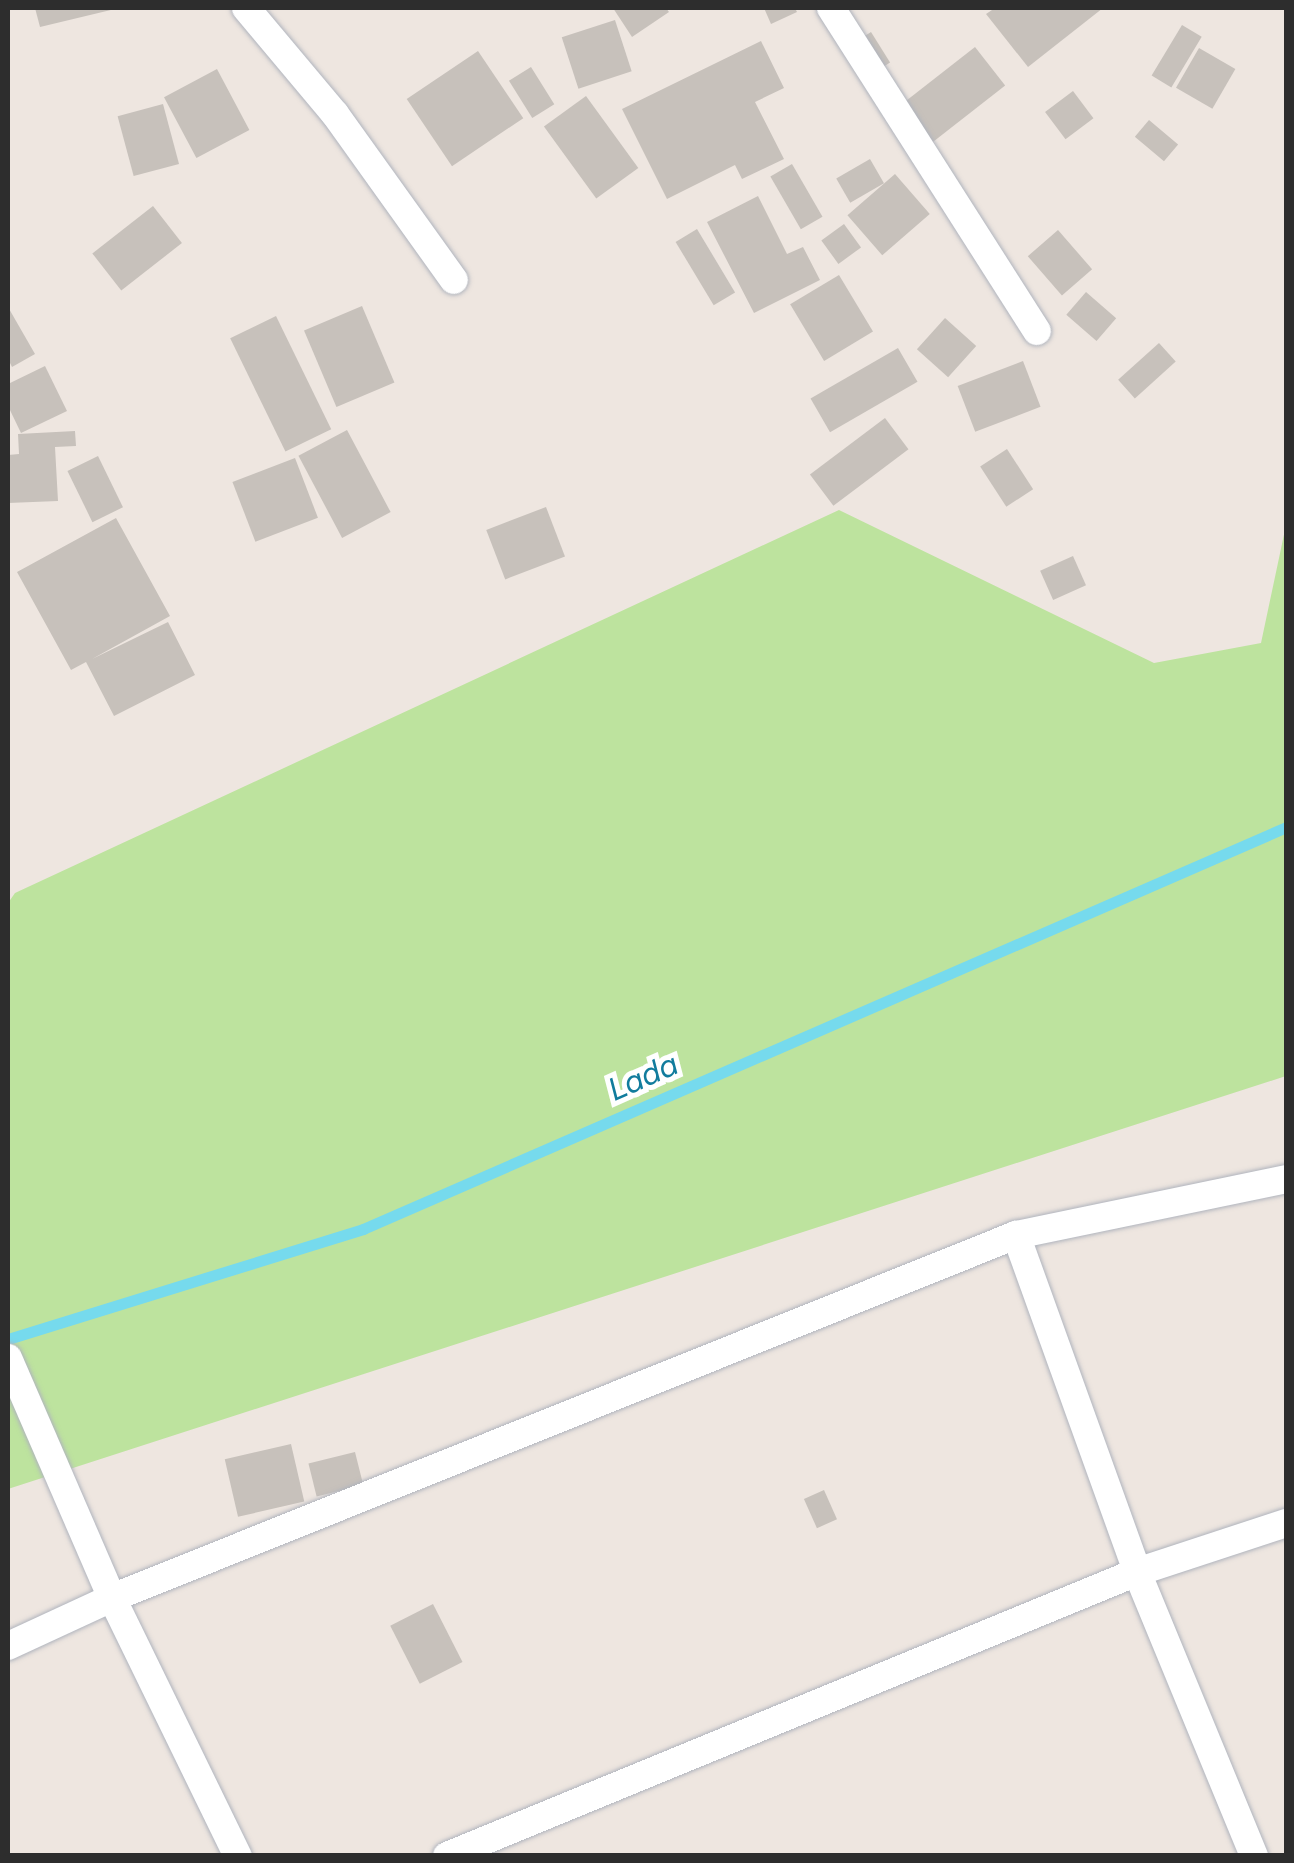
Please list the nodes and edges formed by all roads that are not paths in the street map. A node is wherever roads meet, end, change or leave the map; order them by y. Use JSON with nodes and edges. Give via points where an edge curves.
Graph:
{"nodes":[{"id":1,"x":246,"y":8,"type":"edge"},
{"id":2,"x":831,"y":8,"type":"edge"},
{"id":3,"x":454,"y":280,"type":"dead end"},
{"id":4,"x":1037,"y":331,"type":"dead end"},
{"id":5,"x":1286,"y":1179,"type":"edge"},
{"id":6,"x":1016,"y":1235,"type":"junction"},
{"id":7,"x":8,"y":1358,"type":"edge"},
{"id":8,"x":1286,"y":1522,"type":"edge"},
{"id":9,"x":1137,"y":1572,"type":"junction"},
{"id":10,"x":112,"y":1598,"type":"junction"},
{"id":11,"x":8,"y":1646,"type":"edge"},
{"id":12,"x":238,"y":1856,"type":"edge"},
{"id":13,"x":447,"y":1856,"type":"edge"},
{"id":14,"x":1254,"y":1856,"type":"edge"}],
"edges":[{"from":1,"to":3,"type":"street","via":[[334,114]]},
{"from":2,"to":4,"type":"street"},
{"from":5,"to":6,"type":"street"},
{"from":6,"to":9,"type":"street"},
{"from":6,"to":10,"type":"street"},
{"from":7,"to":10,"type":"street"},
{"from":8,"to":9,"type":"street"},
{"from":9,"to":13,"type":"street"},
{"from":9,"to":14,"type":"street"},
{"from":10,"to":11,"type":"street"},
{"from":10,"to":12,"type":"street"}]}
